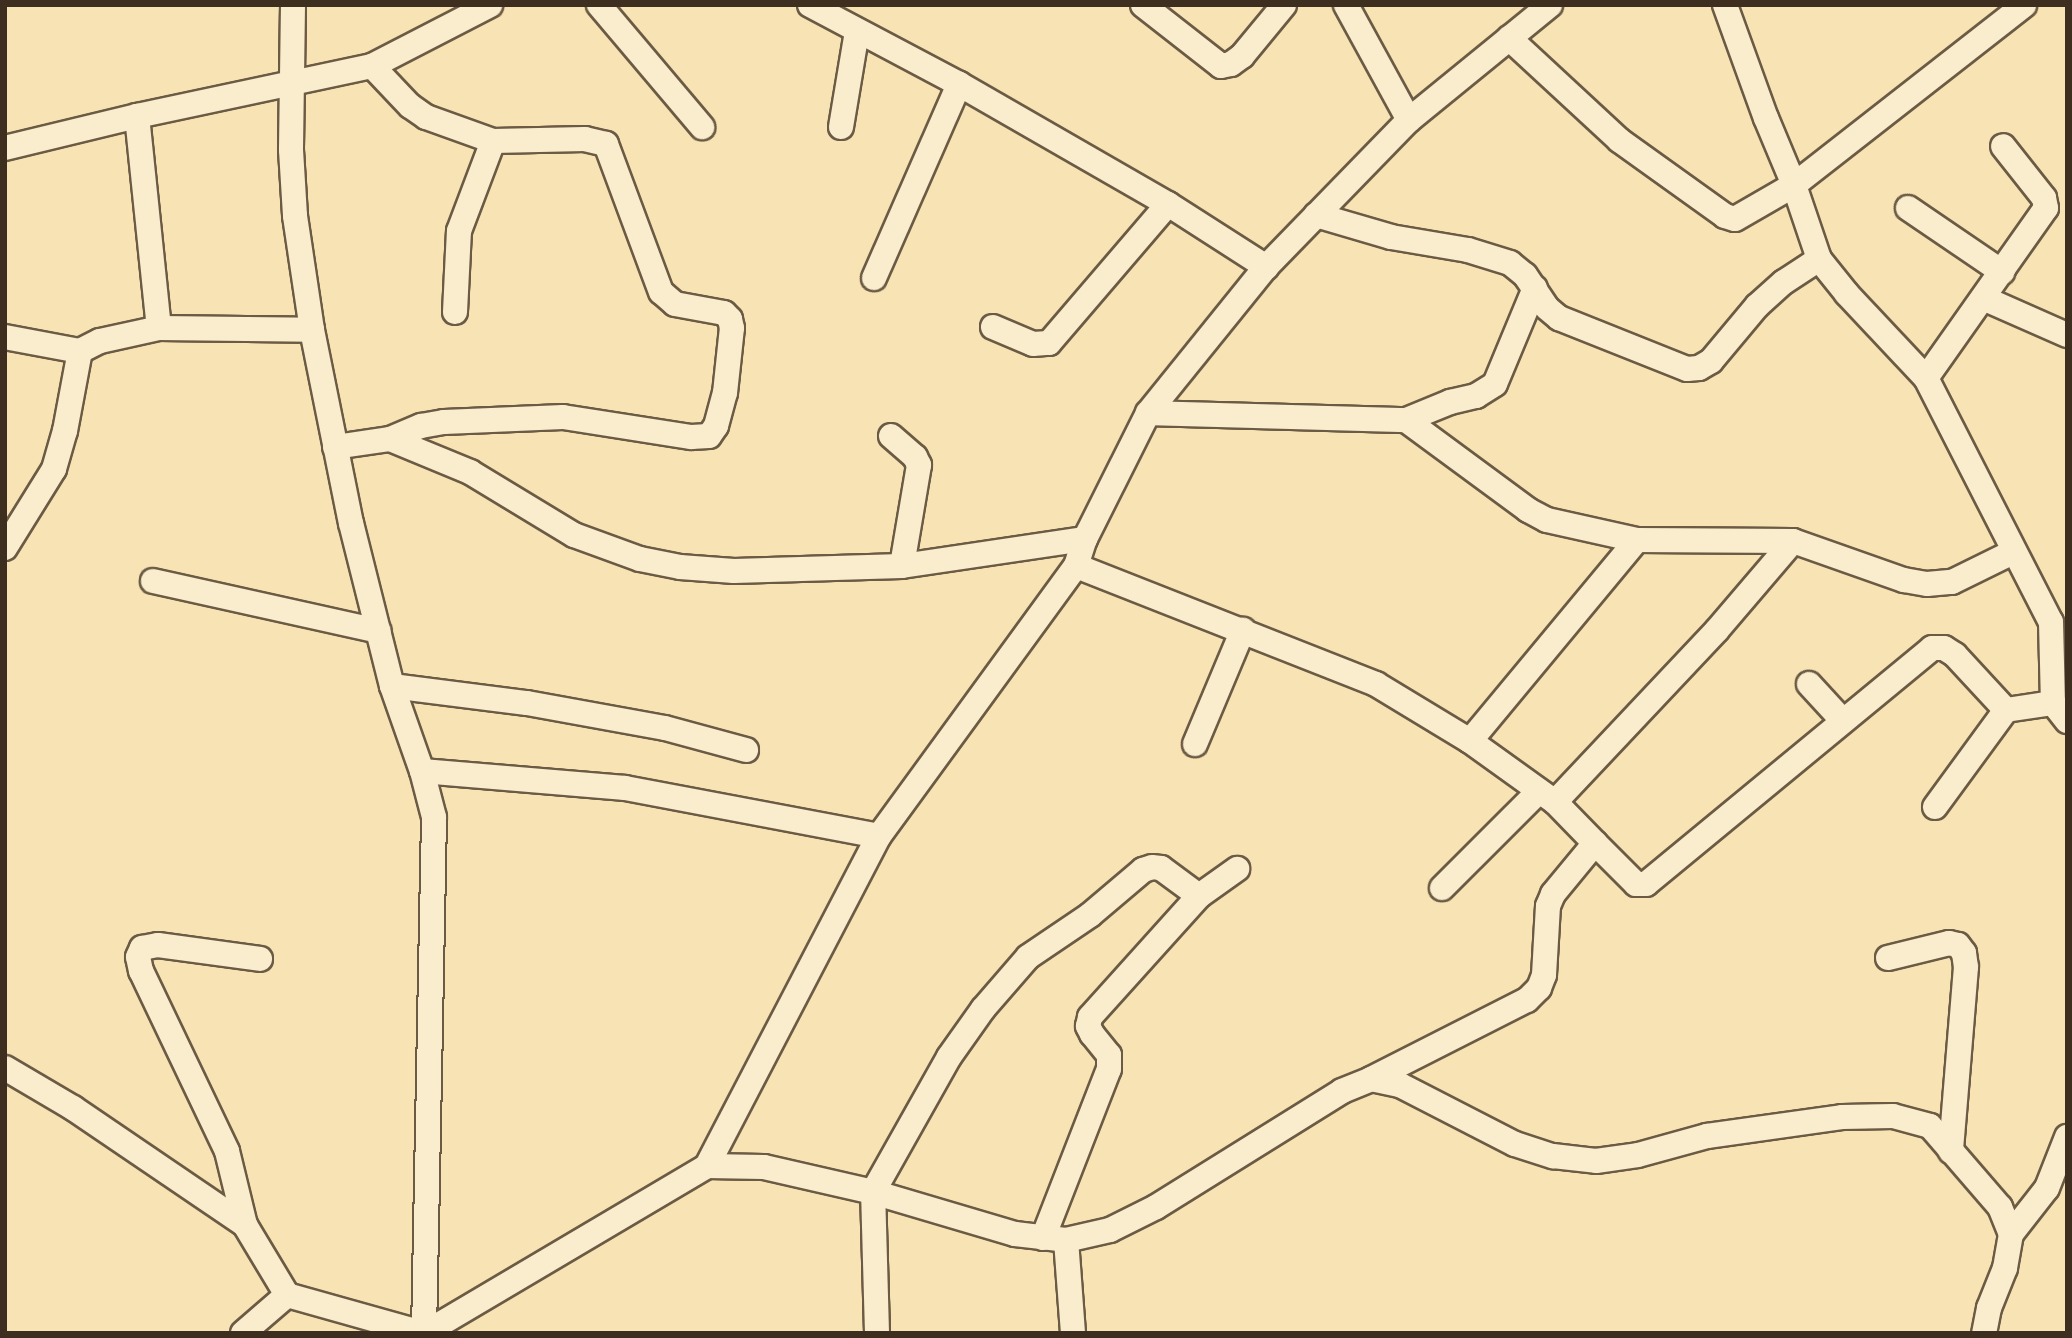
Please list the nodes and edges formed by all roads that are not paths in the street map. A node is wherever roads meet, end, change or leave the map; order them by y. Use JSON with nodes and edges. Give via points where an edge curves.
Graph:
{"nodes":[{"id":1,"x":293,"y":5,"type":"edge"},
{"id":2,"x":490,"y":5,"type":"edge"},
{"id":3,"x":599,"y":5,"type":"edge"},
{"id":4,"x":810,"y":5,"type":"edge"},
{"id":5,"x":1143,"y":5,"type":"edge"},
{"id":6,"x":1284,"y":5,"type":"edge"},
{"id":7,"x":1346,"y":5,"type":"edge"},
{"id":8,"x":1550,"y":5,"type":"edge"},
{"id":9,"x":1725,"y":5,"type":"edge"},
{"id":10,"x":2024,"y":5,"type":"edge"},
{"id":11,"x":857,"y":31,"type":"junction"},
{"id":12,"x":1509,"y":38,"type":"junction"},
{"id":13,"x":372,"y":66,"type":"junction"},
{"id":14,"x":294,"y":81,"type":"junction"},
{"id":15,"x":959,"y":84,"type":"junction"},
{"id":16,"x":137,"y":116,"type":"junction"},
{"id":17,"x":1409,"y":120,"type":"junction"},
{"id":18,"x":702,"y":127,"type":"dead end"},
{"id":19,"x":841,"y":127,"type":"dead end"},
{"id":20,"x":492,"y":141,"type":"junction"},
{"id":21,"x":2003,"y":146,"type":"dead end"},
{"id":22,"x":5,"y":148,"type":"edge"},
{"id":23,"x":1794,"y":185,"type":"junction"},
{"id":24,"x":1168,"y":204,"type":"junction"},
{"id":25,"x":1908,"y":208,"type":"dead end"},
{"id":26,"x":1316,"y":215,"type":"junction"},
{"id":27,"x":1819,"y":259,"type":"junction"},
{"id":28,"x":1266,"y":267,"type":"junction"},
{"id":29,"x":2002,"y":272,"type":"junction"},
{"id":30,"x":874,"y":278,"type":"dead end"},
{"id":31,"x":1535,"y":288,"type":"junction"},
{"id":32,"x":1983,"y":298,"type":"junction"},
{"id":33,"x":455,"y":312,"type":"dead end"},
{"id":34,"x":993,"y":327,"type":"dead end"},
{"id":35,"x":159,"y":328,"type":"junction"},
{"id":36,"x":312,"y":330,"type":"junction"},
{"id":37,"x":2067,"y":335,"type":"edge"},
{"id":38,"x":5,"y":337,"type":"edge"},
{"id":39,"x":80,"y":351,"type":"junction"},
{"id":40,"x":1926,"y":378,"type":"junction"},
{"id":41,"x":1148,"y":413,"type":"junction"},
{"id":42,"x":1406,"y":420,"type":"junction"},
{"id":43,"x":891,"y":436,"type":"dead end"},
{"id":44,"x":390,"y":439,"type":"junction"},
{"id":45,"x":335,"y":447,"type":"junction"},
{"id":46,"x":15,"y":516,"type":"edge"},
{"id":47,"x":1085,"y":539,"type":"junction"},
{"id":48,"x":1637,"y":540,"type":"junction"},
{"id":49,"x":1793,"y":541,"type":"junction"},
{"id":50,"x":5,"y":548,"type":"edge"},
{"id":51,"x":2013,"y":552,"type":"junction"},
{"id":52,"x":902,"y":566,"type":"junction"},
{"id":53,"x":1076,"y":566,"type":"junction"},
{"id":54,"x":153,"y":581,"type":"dead end"},
{"id":55,"x":2059,"y":616,"type":"edge"},
{"id":56,"x":1243,"y":630,"type":"junction"},
{"id":57,"x":379,"y":631,"type":"junction"},
{"id":58,"x":1809,"y":684,"type":"dead end"},
{"id":59,"x":392,"y":686,"type":"junction"},
{"id":60,"x":2006,"y":710,"type":"junction"},
{"id":61,"x":2060,"y":712,"type":"edge"},
{"id":62,"x":1843,"y":721,"type":"junction"},
{"id":63,"x":1470,"y":741,"type":"junction"},
{"id":64,"x":1195,"y":744,"type":"dead end"},
{"id":65,"x":746,"y":750,"type":"dead end"},
{"id":66,"x":422,"y":771,"type":"junction"},
{"id":67,"x":1547,"y":796,"type":"junction"},
{"id":68,"x":1935,"y":807,"type":"dead end"},
{"id":69,"x":879,"y":836,"type":"junction"},
{"id":70,"x":1595,"y":843,"type":"junction"},
{"id":71,"x":1237,"y":869,"type":"dead end"},
{"id":72,"x":1442,"y":888,"type":"dead end"},
{"id":73,"x":1199,"y":896,"type":"junction"},
{"id":74,"x":1888,"y":958,"type":"dead end"},
{"id":75,"x":260,"y":960,"type":"dead end"},
{"id":76,"x":5,"y":1068,"type":"edge"},
{"id":77,"x":1371,"y":1079,"type":"junction"},
{"id":78,"x":2067,"y":1137,"type":"edge"},
{"id":79,"x":1951,"y":1151,"type":"junction"},
{"id":80,"x":707,"y":1166,"type":"junction"},
{"id":81,"x":873,"y":1192,"type":"junction"},
{"id":82,"x":245,"y":1226,"type":"junction"},
{"id":83,"x":2011,"y":1234,"type":"junction"},
{"id":84,"x":1055,"y":1239,"type":"junction"},
{"id":85,"x":287,"y":1295,"type":"junction"},
{"id":86,"x":243,"y":1333,"type":"edge"},
{"id":87,"x":423,"y":1333,"type":"edge"},
{"id":88,"x":877,"y":1333,"type":"edge"},
{"id":89,"x":1073,"y":1333,"type":"edge"},
{"id":90,"x":1984,"y":1333,"type":"edge"}],
"edges":[{"from":1,"to":14,"type":"street"},
{"from":2,"to":13,"type":"street"},
{"from":3,"to":18,"type":"street"},
{"from":4,"to":11,"type":"street"},
{"from":5,"to":6,"type":"street","via":[[1221,66],[1242,56]]},
{"from":7,"to":17,"type":"street"},
{"from":8,"to":12,"type":"street"},
{"from":9,"to":23,"type":"street"},
{"from":10,"to":23,"type":"street"},
{"from":11,"to":15,"type":"street"},
{"from":11,"to":19,"type":"street"},
{"from":12,"to":17,"type":"street"},
{"from":12,"to":23,"type":"street","via":[[1619,141],[1725,216],[1745,216]]},
{"from":13,"to":14,"type":"street"},
{"from":13,"to":20,"type":"street","via":[[426,117]]},
{"from":14,"to":16,"type":"street"},
{"from":14,"to":36,"type":"street","via":[[291,150],[295,216]]},
{"from":15,"to":24,"type":"street"},
{"from":15,"to":30,"type":"street"},
{"from":16,"to":22,"type":"street"},
{"from":16,"to":35,"type":"street"},
{"from":17,"to":26,"type":"street"},
{"from":20,"to":33,"type":"street","via":[[459,231]]},
{"from":20,"to":44,"type":"street","via":[[585,139],[607,144],[661,292],[675,304],[724,313],[730,319],[725,393],[716,426],[709,436],[691,437],[563,417],[510,419],[433,424]]},
{"from":21,"to":29,"type":"street","via":[[2044,198],[2046,208]]},
{"from":23,"to":27,"type":"street"},
{"from":24,"to":28,"type":"street"},
{"from":24,"to":34,"type":"street","via":[[1049,344],[1033,344]]},
{"from":25,"to":29,"type":"street"},
{"from":26,"to":28,"type":"street"},
{"from":26,"to":31,"type":"street","via":[[1510,263]]},
{"from":27,"to":31,"type":"street","via":[[1756,306],[1711,361],[1699,368],[1675,365],[1559,318]]},
{"from":27,"to":40,"type":"street"},
{"from":28,"to":41,"type":"street"},
{"from":29,"to":32,"type":"street"},
{"from":31,"to":42,"type":"street","via":[[1495,384],[1476,396]]},
{"from":32,"to":37,"type":"street"},
{"from":32,"to":40,"type":"street"},
{"from":35,"to":36,"type":"street"},
{"from":35,"to":39,"type":"street","via":[[100,341]]},
{"from":36,"to":45,"type":"street"},
{"from":38,"to":39,"type":"street"},
{"from":39,"to":46,"type":"street","via":[[54,468]]},
{"from":40,"to":51,"type":"street"},
{"from":41,"to":42,"type":"street"},
{"from":41,"to":47,"type":"street"},
{"from":42,"to":48,"type":"street","via":[[1547,520]]},
{"from":43,"to":52,"type":"street","via":[[919,465]]},
{"from":44,"to":45,"type":"street"},
{"from":44,"to":52,"type":"street","via":[[470,472],[574,535],[640,559],[734,571]]},
{"from":45,"to":57,"type":"street"},
{"from":46,"to":50,"type":"street"},
{"from":47,"to":52,"type":"street"},
{"from":47,"to":53,"type":"street"},
{"from":48,"to":49,"type":"street"},
{"from":48,"to":63,"type":"street"},
{"from":49,"to":51,"type":"street","via":[[1927,584],[1952,582]]},
{"from":49,"to":67,"type":"street","via":[[1717,630]]},
{"from":51,"to":55,"type":"street"},
{"from":53,"to":56,"type":"street"},
{"from":53,"to":69,"type":"street"},
{"from":54,"to":57,"type":"street"},
{"from":55,"to":61,"type":"street"},
{"from":56,"to":63,"type":"street","via":[[1376,684]]},
{"from":56,"to":64,"type":"street"},
{"from":57,"to":59,"type":"street"},
{"from":58,"to":62,"type":"street"},
{"from":59,"to":65,"type":"street","via":[[527,703],[665,729]]},
{"from":59,"to":66,"type":"street"},
{"from":60,"to":61,"type":"street"},
{"from":60,"to":62,"type":"street","via":[[1955,655],[1932,648]]},
{"from":60,"to":68,"type":"street"},
{"from":62,"to":70,"type":"street","via":[[1646,884],[1636,884]]},
{"from":63,"to":67,"type":"street"},
{"from":66,"to":69,"type":"street","via":[[625,789]]},
{"from":66,"to":87,"type":"street","via":[[434,817],[435,864],[430,919]]},
{"from":67,"to":70,"type":"street"},
{"from":67,"to":72,"type":"street"},
{"from":69,"to":80,"type":"street"},
{"from":70,"to":77,"type":"street","via":[[1548,906],[1544,975],[1539,988],[1527,1000]]},
{"from":71,"to":73,"type":"street"},
{"from":73,"to":81,"type":"street","via":[[1161,868],[1152,867],[1028,957],[948,1057]]},
{"from":73,"to":84,"type":"street","via":[[1090,1017],[1088,1026],[1109,1055],[1109,1069]]},
{"from":74,"to":79,"type":"street","via":[[1949,943],[1964,953]]},
{"from":75,"to":82,"type":"street","via":[[158,945],[142,948],[138,957],[227,1151]]},
{"from":76,"to":82,"type":"street","via":[[73,1108]]},
{"from":77,"to":79,"type":"street","via":[[1400,1085],[1515,1144],[1553,1156],[1597,1161],[1707,1136],[1842,1117],[1893,1116],[1930,1126]]},
{"from":77,"to":84,"type":"street","via":[[1342,1091],[1156,1207],[1110,1230]]},
{"from":78,"to":83,"type":"street","via":[[2047,1188]]},
{"from":79,"to":83,"type":"street","via":[[2000,1208]]},
{"from":80,"to":81,"type":"street","via":[[764,1167]]},
{"from":80,"to":87,"type":"street"},
{"from":81,"to":84,"type":"street","via":[[1015,1234]]},
{"from":81,"to":88,"type":"street"},
{"from":82,"to":85,"type":"street"},
{"from":83,"to":90,"type":"street"},
{"from":84,"to":89,"type":"street"},
{"from":85,"to":86,"type":"street"},
{"from":85,"to":87,"type":"street"}]}
